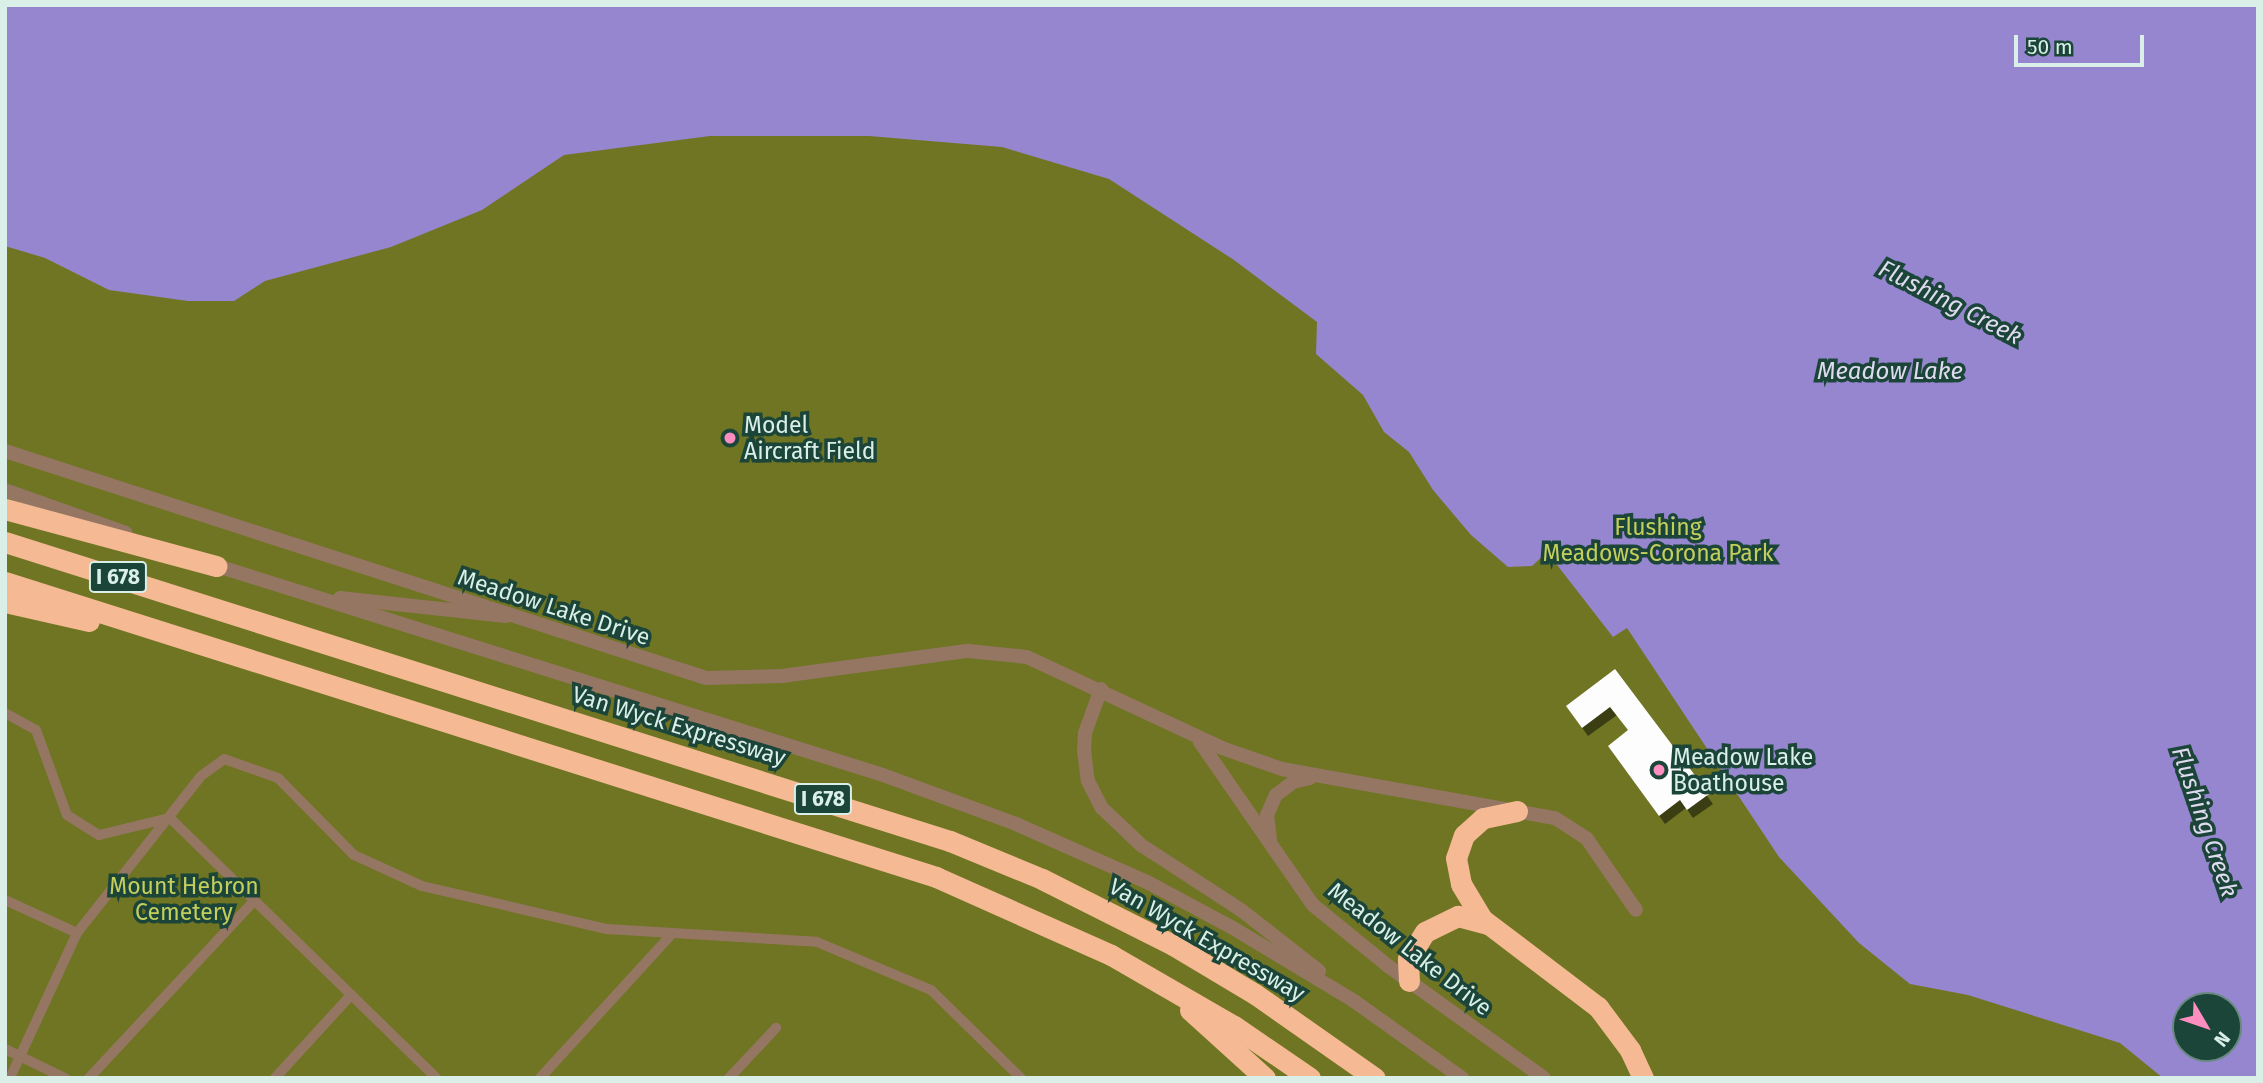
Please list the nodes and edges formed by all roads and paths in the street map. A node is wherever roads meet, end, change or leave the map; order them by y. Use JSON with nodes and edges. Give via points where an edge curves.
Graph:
{"nodes":[{"id":1,"x":5,"y":451,"type":"edge"},
{"id":2,"x":5,"y":490,"type":"edge"},
{"id":3,"x":5,"y":509,"type":"edge"},
{"id":4,"x":5,"y":542,"type":"edge"},
{"id":5,"x":216,"y":566,"type":"junction"},
{"id":6,"x":5,"y":582,"type":"edge"},
{"id":7,"x":294,"y":590,"type":"junction"},
{"id":8,"x":5,"y":603,"type":"edge"},
{"id":9,"x":506,"y":616,"type":"junction"},
{"id":10,"x":219,"y":649,"type":"junction"},
{"id":11,"x":1101,"y":689,"type":"junction"},
{"id":12,"x":5,"y":713,"type":"edge"},
{"id":13,"x":1195,"y":736,"type":"junction"},
{"id":14,"x":1321,"y":779,"type":"junction"},
{"id":15,"x":1517,"y":811,"type":"junction"},
{"id":16,"x":170,"y":818,"type":"junction"},
{"id":17,"x":1273,"y":847,"type":"junction"},
{"id":18,"x":5,"y":900,"type":"edge"},
{"id":19,"x":255,"y":900,"type":"junction"},
{"id":20,"x":1636,"y":909,"type":"dead end"},
{"id":21,"x":1492,"y":927,"type":"junction"},
{"id":22,"x":77,"y":933,"type":"junction"},
{"id":23,"x":672,"y":934,"type":"junction"},
{"id":24,"x":1154,"y":979,"type":"junction"},
{"id":25,"x":1409,"y":981,"type":"junction"},
{"id":26,"x":351,"y":995,"type":"junction"},
{"id":27,"x":1354,"y":1001,"type":"junction"},
{"id":28,"x":776,"y":1028,"type":"dead end"},
{"id":29,"x":5,"y":1049,"type":"edge"},
{"id":30,"x":20,"y":1056,"type":"junction"},
{"id":31,"x":10,"y":1078,"type":"edge"},
{"id":32,"x":65,"y":1078,"type":"edge"},
{"id":33,"x":89,"y":1078,"type":"edge"},
{"id":34,"x":275,"y":1078,"type":"edge"},
{"id":35,"x":436,"y":1078,"type":"edge"},
{"id":36,"x":540,"y":1078,"type":"edge"},
{"id":37,"x":729,"y":1078,"type":"edge"},
{"id":38,"x":1021,"y":1078,"type":"edge"},
{"id":39,"x":1265,"y":1078,"type":"edge"},
{"id":40,"x":1310,"y":1078,"type":"edge"},
{"id":41,"x":1375,"y":1078,"type":"edge"},
{"id":42,"x":1462,"y":1078,"type":"edge"},
{"id":43,"x":1544,"y":1078,"type":"edge"},
{"id":44,"x":1643,"y":1078,"type":"edge"}],
"edges":[{"from":1,"to":9,"type":"street","name":"Meadow Lake Drive"},
{"from":2,"to":5,"type":"street"},
{"from":3,"to":5,"type":"highway"},
{"from":4,"to":41,"type":"highway","name":"Van Wyck Expressway","number":"I 678","via":[[950,841],[1042,879],[1173,945],[1255,994]]},
{"from":5,"to":7,"type":"street"},
{"from":6,"to":10,"type":"highway","number":"I 678"},
{"from":7,"to":9,"type":"street"},
{"from":7,"to":27,"type":"street","via":[[883,775],[1006,820],[1191,904]]},
{"from":8,"to":10,"type":"highway"},
{"from":9,"to":11,"type":"street","name":"Meadow Lake Drive","via":[[719,680],[988,650],[1046,663]]},
{"from":10,"to":24,"type":"highway","number":"I 678","via":[[893,862],[1026,914]]},
{"from":11,"to":13,"type":"street","name":"Meadow Lake Drive"},
{"from":11,"to":27,"type":"street","via":[[1084,733],[1084,758],[1094,795],[1112,821],[1272,932]]},
{"from":12,"to":16,"type":"lane","via":[[36,730],[67,815],[99,835]]},
{"from":13,"to":14,"type":"street","name":"Meadow Lake Drive"},
{"from":13,"to":17,"type":"street","name":"Meadow Lake Drive","via":[[1216,759]]},
{"from":14,"to":15,"type":"street"},
{"from":14,"to":17,"type":"street","via":[[1293,782],[1276,795],[1267,815]]},
{"from":15,"to":20,"type":"street","via":[[1555,818],[1580,832]]},
{"from":15,"to":21,"type":"highway","via":[[1495,814],[1472,825],[1456,858],[1461,884],[1474,909]]},
{"from":16,"to":19,"type":"lane"},
{"from":16,"to":22,"type":"lane"},
{"from":16,"to":23,"type":"lane","via":[[201,776],[224,758],[278,778],[354,855],[422,886],[607,929]]},
{"from":17,"to":25,"type":"street","name":"Meadow Lake Drive","via":[[1313,905]]},
{"from":18,"to":22,"type":"lane"},
{"from":19,"to":26,"type":"lane"},
{"from":19,"to":33,"type":"lane"},
{"from":21,"to":25,"type":"highway","via":[[1458,916],[1433,926],[1412,948]]},
{"from":21,"to":44,"type":"highway","via":[[1572,985],[1611,1021]]},
{"from":22,"to":30,"type":"lane"},
{"from":23,"to":36,"type":"lane"},
{"from":23,"to":38,"type":"lane","via":[[756,935],[817,942],[932,990]]},
{"from":24,"to":39,"type":"highway"},
{"from":24,"to":40,"type":"highway","number":"I 678"},
{"from":25,"to":43,"type":"street","name":"Meadow Lake Drive"},
{"from":26,"to":34,"type":"lane"},
{"from":26,"to":35,"type":"lane"},
{"from":27,"to":42,"type":"street"},
{"from":28,"to":37,"type":"lane"},
{"from":29,"to":30,"type":"lane"},
{"from":30,"to":31,"type":"lane"},
{"from":30,"to":32,"type":"lane"}]}
